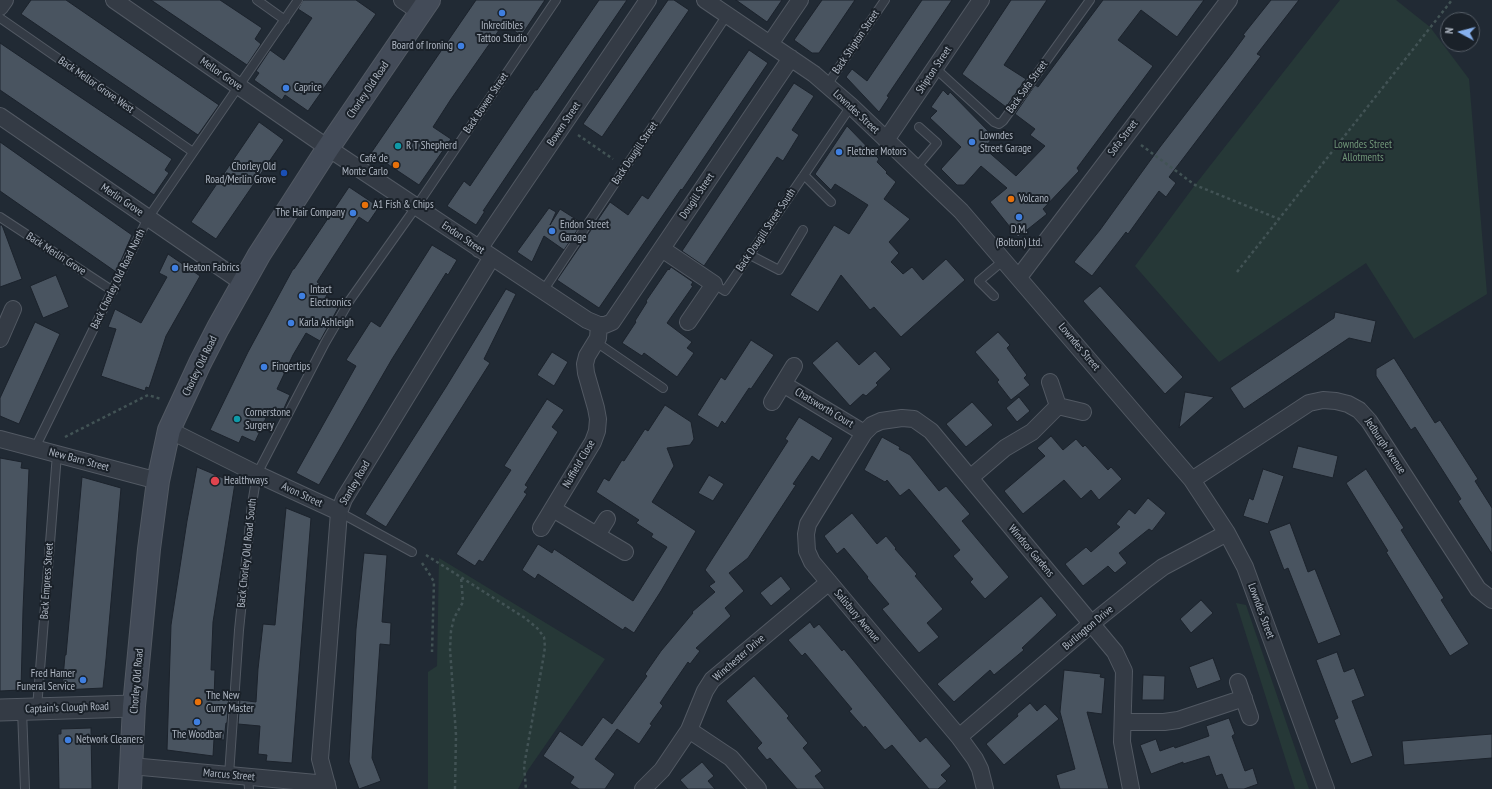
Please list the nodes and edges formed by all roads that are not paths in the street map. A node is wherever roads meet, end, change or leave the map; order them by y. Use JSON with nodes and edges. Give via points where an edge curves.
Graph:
{"nodes":[{"id":1,"x":5,"y":0,"type":"edge"},
{"id":2,"x":114,"y":0,"type":"edge"},
{"id":3,"x":257,"y":0,"type":"edge"},
{"id":4,"x":298,"y":0,"type":"edge"},
{"id":5,"x":402,"y":0,"type":"edge"},
{"id":6,"x":556,"y":0,"type":"edge"},
{"id":7,"x":648,"y":0,"type":"edge"},
{"id":8,"x":800,"y":0,"type":"edge"},
{"id":9,"x":885,"y":0,"type":"edge"},
{"id":10,"x":981,"y":0,"type":"edge"},
{"id":11,"x":1090,"y":0,"type":"edge"},
{"id":12,"x":1228,"y":0,"type":"edge"},
{"id":13,"x":710,"y":2,"type":"edge"},
{"id":14,"x":424,"y":6,"type":"edge"},
{"id":15,"x":0,"y":7,"type":"edge"},
{"id":16,"x":727,"y":15,"type":"junction"},
{"id":17,"x":0,"y":18,"type":"edge"},
{"id":18,"x":285,"y":20,"type":"junction"},
{"id":19,"x":770,"y":44,"type":"junction"},
{"id":20,"x":791,"y":58,"type":"junction"},
{"id":21,"x":935,"y":68,"type":"junction"},
{"id":22,"x":827,"y":85,"type":"junction"},
{"id":23,"x":238,"y":86,"type":"junction"},
{"id":24,"x":851,"y":106,"type":"junction"},
{"id":25,"x":0,"y":116,"type":"edge"},
{"id":26,"x":919,"y":127,"type":"dead end"},
{"id":27,"x":886,"y":140,"type":"junction"},
{"id":28,"x":328,"y":148,"type":"junction"},
{"id":29,"x":193,"y":152,"type":"junction"},
{"id":30,"x":916,"y":168,"type":"junction"},
{"id":31,"x":804,"y":175,"type":"junction"},
{"id":32,"x":832,"y":202,"type":"dead end"},
{"id":33,"x":416,"y":207,"type":"junction"},
{"id":34,"x":0,"y":217,"type":"edge"},
{"id":35,"x":148,"y":218,"type":"junction"},
{"id":36,"x":803,"y":230,"type":"dead end"},
{"id":37,"x":662,"y":249,"type":"junction"},
{"id":38,"x":486,"y":253,"type":"junction"},
{"id":39,"x":750,"y":255,"type":"junction"},
{"id":40,"x":1004,"y":260,"type":"junction"},
{"id":41,"x":1019,"y":277,"type":"junction"},
{"id":42,"x":243,"y":284,"type":"junction"},
{"id":43,"x":714,"y":284,"type":"junction"},
{"id":44,"x":542,"y":291,"type":"junction"},
{"id":45,"x":112,"y":292,"type":"junction"},
{"id":46,"x":994,"y":296,"type":"dead end"},
{"id":47,"x":13,"y":309,"type":"dead end"},
{"id":48,"x":688,"y":322,"type":"dead end"},
{"id":49,"x":599,"y":325,"type":"junction"},
{"id":50,"x":0,"y":339,"type":"edge"},
{"id":51,"x":596,"y":342,"type":"junction"},
{"id":52,"x":794,"y":366,"type":"dead end"},
{"id":53,"x":1050,"y":382,"type":"dead end"},
{"id":54,"x":783,"y":384,"type":"junction"},
{"id":55,"x":663,"y":388,"type":"dead end"},
{"id":56,"x":772,"y":402,"type":"dead end"},
{"id":57,"x":1058,"y":406,"type":"junction"},
{"id":58,"x":1083,"y":412,"type":"dead end"},
{"id":59,"x":169,"y":430,"type":"junction"},
{"id":60,"x":864,"y":433,"type":"junction"},
{"id":61,"x":0,"y":439,"type":"edge"},
{"id":62,"x":37,"y":449,"type":"junction"},
{"id":63,"x":57,"y":454,"type":"junction"},
{"id":64,"x":257,"y":474,"type":"junction"},
{"id":65,"x":970,"y":478,"type":"junction"},
{"id":66,"x":158,"y":480,"type":"junction"},
{"id":67,"x":1192,"y":480,"type":"junction"},
{"id":68,"x":553,"y":509,"type":"junction"},
{"id":69,"x":339,"y":512,"type":"junction"},
{"id":70,"x":607,"y":519,"type":"dead end"},
{"id":71,"x":541,"y":528,"type":"dead end"},
{"id":72,"x":1227,"y":533,"type":"junction"},
{"id":73,"x":597,"y":535,"type":"junction"},
{"id":74,"x":412,"y":552,"type":"road end"},
{"id":75,"x":625,"y":552,"type":"dead end"},
{"id":76,"x":829,"y":582,"type":"junction"},
{"id":77,"x":1492,"y":600,"type":"edge"},
{"id":78,"x":1092,"y":624,"type":"junction"},
{"id":79,"x":1238,"y":682,"type":"dead end"},
{"id":80,"x":1244,"y":698,"type":"junction"},
{"id":81,"x":134,"y":706,"type":"junction"},
{"id":82,"x":29,"y":709,"type":"junction"},
{"id":83,"x":0,"y":710,"type":"edge"},
{"id":84,"x":1250,"y":717,"type":"dead end"},
{"id":85,"x":1123,"y":722,"type":"junction"},
{"id":86,"x":689,"y":730,"type":"junction"},
{"id":87,"x":959,"y":737,"type":"junction"},
{"id":88,"x":131,"y":766,"type":"junction"},
{"id":89,"x":229,"y":775,"type":"junction"},
{"id":90,"x":249,"y":783,"type":"edge"},
{"id":91,"x":328,"y":786,"type":"edge"},
{"id":92,"x":25,"y":789,"type":"edge"},
{"id":93,"x":130,"y":789,"type":"edge"},
{"id":94,"x":643,"y":789,"type":"edge"},
{"id":95,"x":758,"y":789,"type":"edge"},
{"id":96,"x":985,"y":789,"type":"edge"},
{"id":97,"x":1131,"y":789,"type":"edge"},
{"id":98,"x":1326,"y":789,"type":"edge"}],
"edges":[{"from":1,"to":15,"type":"street"},
{"from":2,"to":23,"type":"street","name":"Mellor Grove"},
{"from":3,"to":18,"type":"lane"},
{"from":4,"to":18,"type":"lane","name":"Back Chorley Old Road North"},
{"from":5,"to":14,"type":"street"},
{"from":6,"to":33,"type":"lane","name":"Back Bowen Street"},
{"from":7,"to":38,"type":"street","name":"Bowen Street","via":[[564,125]]},
{"from":8,"to":19,"type":"street"},
{"from":9,"to":22,"type":"lane","name":"Back Shipton Street"},
{"from":10,"to":21,"type":"street","name":"Shipton Street"},
{"from":11,"to":21,"type":"lane","name":"Back Sofa Street","via":[[1001,123],[994,122]]},
{"from":12,"to":41,"type":"street","name":"Sofa Street"},
{"from":13,"to":16,"type":"street","name":"Lowndes Street"},
{"from":14,"to":28,"type":"main road","name":"Chorley Old Road"},
{"from":16,"to":19,"type":"street","name":"Lowndes Street"},
{"from":16,"to":44,"type":"lane","name":"Back Dougill Street"},
{"from":17,"to":29,"type":"lane","name":"Back Mellor Grove West"},
{"from":18,"to":23,"type":"lane","name":"Back Chorley Old Road North"},
{"from":19,"to":20,"type":"street","name":"Lowndes Street"},
{"from":20,"to":22,"type":"street","name":"Lowndes Street"},
{"from":20,"to":37,"type":"street","name":"Dougill Street"},
{"from":21,"to":27,"type":"street","name":"Shipton Street"},
{"from":22,"to":24,"type":"street","name":"Lowndes Street"},
{"from":23,"to":28,"type":"street","name":"Mellor Grove"},
{"from":23,"to":29,"type":"lane","name":"Back Chorley Old Road North"},
{"from":24,"to":27,"type":"street","name":"Lowndes Street"},
{"from":24,"to":31,"type":"lane","name":"Back Dougill Street South"},
{"from":25,"to":35,"type":"street","name":"Merlin Grove"},
{"from":26,"to":30,"type":"lane","via":[[937,143]]},
{"from":27,"to":30,"type":"street","name":"Lowndes Street"},
{"from":28,"to":33,"type":"street","name":"Endon Street"},
{"from":28,"to":42,"type":"main road","name":"Chorley Old Road"},
{"from":29,"to":35,"type":"lane","name":"Back Chorley Old Road North"},
{"from":30,"to":40,"type":"street","name":"Lowndes Street","via":[[961,211]]},
{"from":31,"to":32,"type":"lane"},
{"from":31,"to":39,"type":"lane","name":"Back Dougill Street South"},
{"from":33,"to":38,"type":"street","name":"Endon Street"},
{"from":33,"to":64,"type":"lane","name":"Back Chorley Old Road South","via":[[350,300]]},
{"from":34,"to":45,"type":"lane","name":"Back Merlin Grove"},
{"from":35,"to":42,"type":"street","name":"Merlin Grove"},
{"from":35,"to":45,"type":"lane","name":"Back Chorley Old Road North"},
{"from":36,"to":39,"type":"lane","via":[[779,270]]},
{"from":37,"to":43,"type":"street","name":"Back Dougill Street South"},
{"from":37,"to":49,"type":"street","name":"Dougill Street","via":[[612,322]]},
{"from":38,"to":44,"type":"street","name":"Endon Street"},
{"from":38,"to":69,"type":"street","name":"Stanley Road","via":[[344,498]]},
{"from":39,"to":43,"type":"lane","name":"Back Dougill Street South","via":[[725,291]]},
{"from":40,"to":41,"type":"street","name":"Lowndes Street"},
{"from":40,"to":46,"type":"lane","via":[[979,281]]},
{"from":41,"to":67,"type":"street","name":"Lowndes Street"},
{"from":42,"to":59,"type":"main road","name":"Chorley Old Road","via":[[204,356]]},
{"from":43,"to":48,"type":"street"},
{"from":44,"to":49,"type":"street","name":"Endon Street"},
{"from":45,"to":62,"type":"lane","name":"Back Chorley Old Road North"},
{"from":47,"to":50,"type":"street"},
{"from":49,"to":51,"type":"street","name":"Nuffield Close"},
{"from":51,"to":55,"type":"lane"},
{"from":51,"to":68,"type":"street","name":"Nuffield Close","via":[[585,364],[596,408],[597,431]]},
{"from":52,"to":54,"type":"street","name":"Chatsworth Court"},
{"from":53,"to":57,"type":"street"},
{"from":54,"to":56,"type":"street","name":"Chatsworth Court"},
{"from":54,"to":60,"type":"street","name":"Chatsworth Court"},
{"from":57,"to":58,"type":"street"},
{"from":57,"to":65,"type":"street","via":[[1032,432],[1005,448]]},
{"from":59,"to":64,"type":"street","name":"Avon Street"},
{"from":59,"to":66,"type":"main road","name":"Chorley Old Road"},
{"from":60,"to":65,"type":"street","name":"Windsor Gardens","via":[[880,421],[914,419],[931,431]]},
{"from":60,"to":76,"type":"street","name":"Salisbury Avenue","via":[[808,524],[807,551],[812,562]]},
{"from":61,"to":62,"type":"street","name":"New Barn Street"},
{"from":62,"to":63,"type":"street","name":"New Barn Street"},
{"from":63,"to":66,"type":"street","name":"New Barn Street"},
{"from":63,"to":82,"type":"lane","name":"Back Empress Street"},
{"from":64,"to":69,"type":"street","name":"Avon Street"},
{"from":64,"to":89,"type":"lane","name":"Back Chorley Old Road South","via":[[239,630]]},
{"from":65,"to":78,"type":"street","name":"Windsor Gardens"},
{"from":66,"to":81,"type":"main road","name":"Chorley Old Road"},
{"from":67,"to":72,"type":"street","name":"Lowndes Street"},
{"from":67,"to":77,"type":"street","name":"Jedburgh Avenue","via":[[1309,403],[1323,400],[1348,404],[1369,420],[1478,589]]},
{"from":68,"to":71,"type":"street","name":"Nuffield Close"},
{"from":68,"to":73,"type":"street"},
{"from":69,"to":74,"type":"lane","name":"Avon Street"},
{"from":69,"to":91,"type":"street","name":"Stanley Road","via":[[320,759]]},
{"from":70,"to":73,"type":"street"},
{"from":72,"to":78,"type":"street","name":"Burlington Drive","via":[[1163,567]]},
{"from":72,"to":98,"type":"street","name":"Lowndes Street","via":[[1245,567]]},
{"from":73,"to":75,"type":"street"},
{"from":76,"to":86,"type":"street","name":"Winchester Drive","via":[[712,680]]},
{"from":76,"to":87,"type":"street","name":"Salisbury Avenue"},
{"from":78,"to":85,"type":"street","name":"Windsor Gardens","via":[[1115,652],[1124,671]]},
{"from":78,"to":87,"type":"street","name":"Burlington Drive"},
{"from":79,"to":80,"type":"street"},
{"from":80,"to":84,"type":"street"},
{"from":80,"to":85,"type":"street","via":[[1178,720]]},
{"from":81,"to":82,"type":"street","name":"Captain's Clough Road"},
{"from":81,"to":88,"type":"main road","name":"Chorley Old Road"},
{"from":82,"to":83,"type":"street","name":"Captain's Clough Road"},
{"from":82,"to":92,"type":"lane"},
{"from":85,"to":97,"type":"street","name":"Windsor Gardens","via":[[1122,742]]},
{"from":86,"to":94,"type":"street","name":"Winchester Drive","via":[[662,770]]},
{"from":86,"to":95,"type":"street","via":[[731,758]]},
{"from":87,"to":96,"type":"street","name":"Salisbury Avenue","via":[[980,769]]},
{"from":88,"to":89,"type":"street","name":"Marcus Street"},
{"from":88,"to":93,"type":"main road","name":"Chorley Old Road"},
{"from":89,"to":90,"type":"street","name":"Marcus Street"},
{"from":90,"to":91,"type":"street","name":"Marcus Street"}]}
